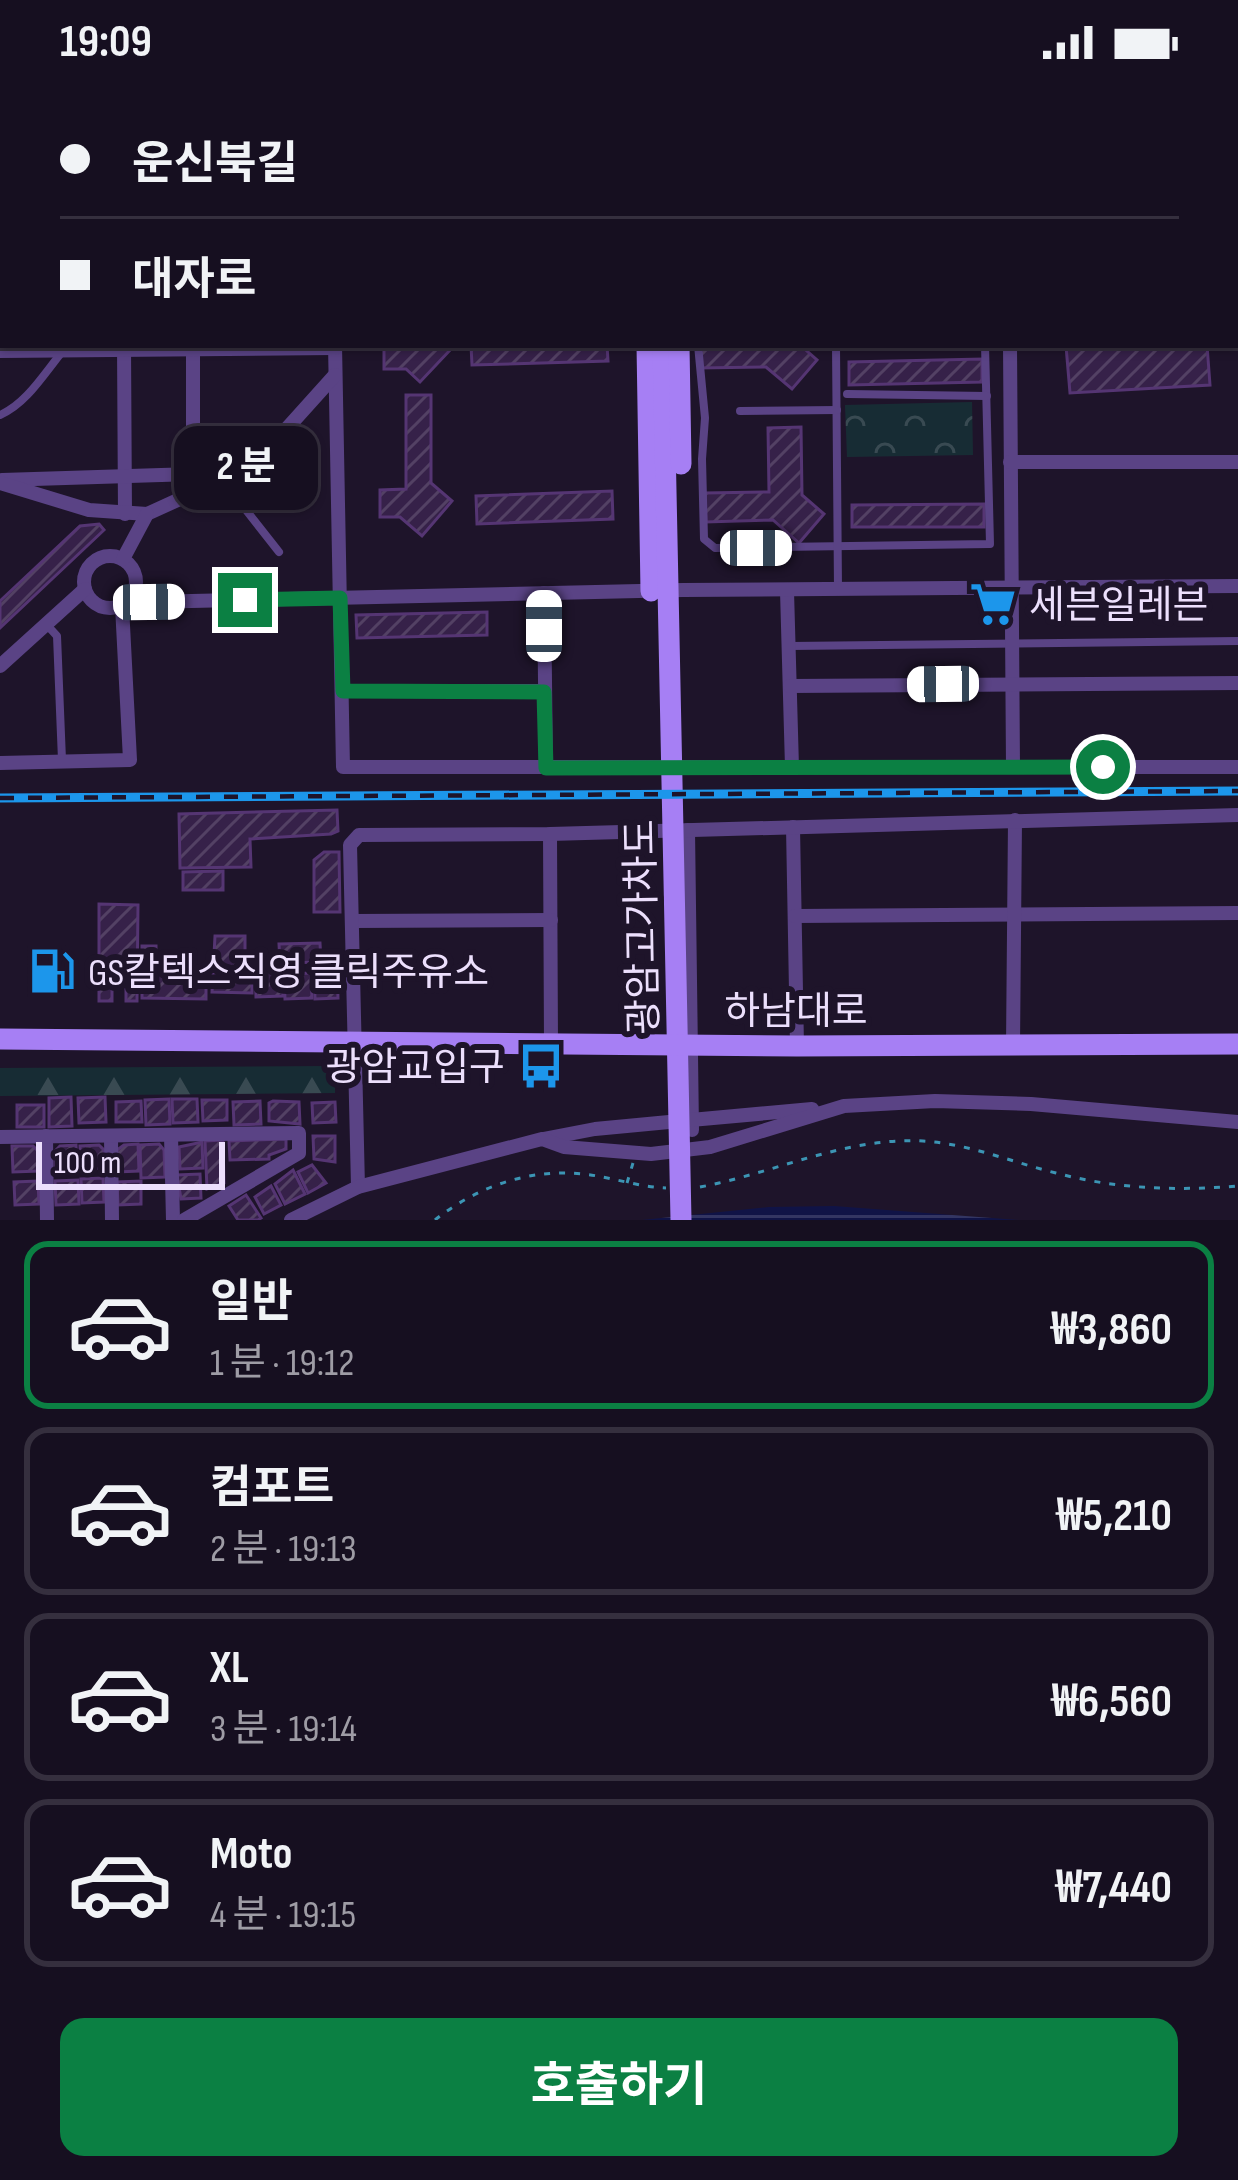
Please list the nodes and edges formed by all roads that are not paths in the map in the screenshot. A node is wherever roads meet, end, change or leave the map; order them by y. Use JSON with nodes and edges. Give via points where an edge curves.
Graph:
{"nodes":[{"id":1,"x":63,"y":348,"type":"edge"},
{"id":2,"x":124,"y":348,"type":"edge"},
{"id":3,"x":288,"y":348,"type":"edge"},
{"id":4,"x":335,"y":348,"type":"edge"},
{"id":5,"x":647,"y":348,"type":"edge"},
{"id":6,"x":663,"y":348,"type":"edge"},
{"id":7,"x":679,"y":348,"type":"edge"},
{"id":8,"x":698,"y":348,"type":"edge"},
{"id":9,"x":836,"y":348,"type":"edge"},
{"id":10,"x":985,"y":348,"type":"edge"},
{"id":11,"x":1010,"y":348,"type":"edge"},
{"id":12,"x":193,"y":350,"type":"junction"},
{"id":13,"x":0,"y":351,"type":"edge"},
{"id":14,"x":335,"y":374,"type":"junction"},
{"id":15,"x":847,"y":394,"type":"dead end"},
{"id":16,"x":987,"y":396,"type":"junction"},
{"id":17,"x":837,"y":410,"type":"junction"},
{"id":18,"x":740,"y":411,"type":"dead end"},
{"id":19,"x":0,"y":415,"type":"edge"},
{"id":20,"x":1010,"y":462,"type":"junction"},
{"id":21,"x":1238,"y":462,"type":"edge"},
{"id":22,"x":193,"y":474,"type":"junction"},
{"id":23,"x":124,"y":476,"type":"junction"},
{"id":24,"x":0,"y":482,"type":"edge"},
{"id":25,"x":224,"y":482,"type":"junction"},
{"id":26,"x":195,"y":493,"type":"junction"},
{"id":27,"x":125,"y":514,"type":"junction"},
{"id":28,"x":147,"y":514,"type":"junction"},
{"id":29,"x":837,"y":547,"type":"junction"},
{"id":30,"x":279,"y":552,"type":"dead end"},
{"id":31,"x":124,"y":559,"type":"junction"},
{"id":32,"x":1009,"y":586,"type":"junction"},
{"id":33,"x":1238,"y":586,"type":"edge"},
{"id":34,"x":85,"y":589,"type":"junction"},
{"id":35,"x":683,"y":590,"type":"junction"},
{"id":36,"x":838,"y":590,"type":"junction"},
{"id":37,"x":651,"y":591,"type":"junction"},
{"id":38,"x":787,"y":591,"type":"junction"},
{"id":39,"x":544,"y":593,"type":"junction"},
{"id":40,"x":340,"y":598,"type":"junction"},
{"id":41,"x":128,"y":600,"type":"junction"},
{"id":42,"x":46,"y":624,"type":"junction"},
{"id":43,"x":1238,"y":641,"type":"edge"},
{"id":44,"x":1011,"y":643,"type":"junction"},
{"id":45,"x":789,"y":646,"type":"junction"},
{"id":46,"x":0,"y":666,"type":"edge"},
{"id":47,"x":1012,"y":682,"type":"junction"},
{"id":48,"x":1238,"y":683,"type":"edge"},
{"id":49,"x":790,"y":686,"type":"junction"},
{"id":50,"x":343,"y":691,"type":"junction"},
{"id":51,"x":544,"y":692,"type":"junction"},
{"id":52,"x":62,"y":761,"type":"junction"},
{"id":53,"x":0,"y":764,"type":"edge"},
{"id":54,"x":792,"y":767,"type":"junction"},
{"id":55,"x":1012,"y":767,"type":"junction"},
{"id":56,"x":1238,"y":767,"type":"edge"},
{"id":57,"x":546,"y":768,"type":"junction"},
{"id":58,"x":1238,"y":815,"type":"edge"},
{"id":59,"x":1015,"y":820,"type":"junction"},
{"id":60,"x":793,"y":827,"type":"junction"},
{"id":61,"x":688,"y":830,"type":"junction"},
{"id":62,"x":664,"y":831,"type":"junction"},
{"id":63,"x":550,"y":834,"type":"junction"},
{"id":64,"x":1014,"y":914,"type":"junction"},
{"id":65,"x":1238,"y":914,"type":"edge"},
{"id":66,"x":794,"y":916,"type":"junction"},
{"id":67,"x":550,"y":920,"type":"junction"},
{"id":68,"x":352,"y":922,"type":"junction"},
{"id":69,"x":0,"y":1039,"type":"edge"},
{"id":70,"x":354,"y":1042,"type":"junction"},
{"id":71,"x":551,"y":1044,"type":"junction"},
{"id":72,"x":1238,"y":1044,"type":"edge"},
{"id":73,"x":679,"y":1045,"type":"junction"},
{"id":74,"x":797,"y":1046,"type":"junction"},
{"id":75,"x":1013,"y":1046,"type":"junction"},
{"id":76,"x":844,"y":1106,"type":"junction"},
{"id":77,"x":1238,"y":1122,"type":"edge"},
{"id":78,"x":680,"y":1125,"type":"junction"},
{"id":79,"x":171,"y":1135,"type":"junction"},
{"id":80,"x":46,"y":1136,"type":"junction"},
{"id":81,"x":111,"y":1136,"type":"junction"},
{"id":82,"x":0,"y":1137,"type":"edge"},
{"id":83,"x":542,"y":1139,"type":"junction"},
{"id":84,"x":358,"y":1187,"type":"junction"},
{"id":85,"x":47,"y":1220,"type":"edge"},
{"id":86,"x":112,"y":1220,"type":"edge"},
{"id":87,"x":172,"y":1220,"type":"edge"},
{"id":88,"x":184,"y":1220,"type":"edge"},
{"id":89,"x":291,"y":1220,"type":"edge"},
{"id":90,"x":669,"y":1220,"type":"edge"},
{"id":91,"x":681,"y":1220,"type":"edge"},
{"id":92,"x":693,"y":1220,"type":"edge"}],
"edges":[{"from":1,"to":2,"type":"street"},
{"from":1,"to":13,"type":"street"},
{"from":1,"to":19,"type":"lane"},
{"from":2,"to":12,"type":"street"},
{"from":2,"to":23,"type":"street"},
{"from":3,"to":12,"type":"street"},
{"from":4,"to":14,"type":"street"},
{"from":5,"to":37,"type":"street"},
{"from":6,"to":91,"type":"street","name":"광암고가차도"},
{"from":7,"to":35,"type":"street"},
{"from":8,"to":29,"type":"lane","via":[[704,539],[715,548]]},
{"from":9,"to":17,"type":"lane"},
{"from":10,"to":16,"type":"lane"},
{"from":11,"to":20,"type":"street"},
{"from":12,"to":22,"type":"street"},
{"from":14,"to":25,"type":"street","via":[[262,458]]},
{"from":14,"to":40,"type":"street"},
{"from":15,"to":16,"type":"lane"},
{"from":16,"to":29,"type":"lane","via":[[990,544]]},
{"from":17,"to":18,"type":"lane"},
{"from":17,"to":29,"type":"lane"},
{"from":20,"to":21,"type":"street"},
{"from":20,"to":32,"type":"street"},
{"from":22,"to":23,"type":"street"},
{"from":22,"to":26,"type":"street"},
{"from":23,"to":24,"type":"street"},
{"from":23,"to":27,"type":"street"},
{"from":24,"to":27,"type":"street"},
{"from":25,"to":26,"type":"street"},
{"from":25,"to":30,"type":"lane"},
{"from":26,"to":28,"type":"street"},
{"from":27,"to":28,"type":"street"},
{"from":28,"to":31,"type":"street"},
{"from":29,"to":36,"type":"lane"},
{"from":31,"to":34,"type":"street","via":[[94,561]]},
{"from":31,"to":41,"type":"street","via":[[136,575]]},
{"from":32,"to":33,"type":"street"},
{"from":32,"to":36,"type":"street"},
{"from":32,"to":44,"type":"street"},
{"from":34,"to":41,"type":"street","via":[[95,604]]},
{"from":34,"to":42,"type":"street"},
{"from":35,"to":37,"type":"street"},
{"from":35,"to":38,"type":"street"},
{"from":36,"to":38,"type":"street"},
{"from":37,"to":39,"type":"street"},
{"from":38,"to":45,"type":"street"},
{"from":39,"to":40,"type":"street"},
{"from":39,"to":51,"type":"street"},
{"from":40,"to":41,"type":"street"},
{"from":40,"to":50,"type":"street"},
{"from":41,"to":52,"type":"street","via":[[130,760]]},
{"from":42,"to":46,"type":"street"},
{"from":42,"to":52,"type":"lane","via":[[57,637]]},
{"from":43,"to":44,"type":"lane"},
{"from":44,"to":45,"type":"lane"},
{"from":44,"to":47,"type":"street"},
{"from":45,"to":49,"type":"street"},
{"from":47,"to":48,"type":"street"},
{"from":47,"to":49,"type":"street"},
{"from":47,"to":55,"type":"street"},
{"from":49,"to":54,"type":"street"},
{"from":50,"to":51,"type":"street"},
{"from":50,"to":57,"type":"street","via":[[344,767]]},
{"from":51,"to":57,"type":"street"},
{"from":52,"to":53,"type":"street"},
{"from":54,"to":55,"type":"street"},
{"from":54,"to":57,"type":"street"},
{"from":55,"to":56,"type":"street"},
{"from":58,"to":59,"type":"street"},
{"from":59,"to":60,"type":"street"},
{"from":59,"to":64,"type":"street"},
{"from":60,"to":61,"type":"street"},
{"from":60,"to":66,"type":"street"},
{"from":61,"to":62,"type":"street"},
{"from":61,"to":73,"type":"street"},
{"from":62,"to":63,"type":"street"},
{"from":62,"to":73,"type":"street"},
{"from":63,"to":67,"type":"street"},
{"from":63,"to":68,"type":"street","via":[[359,835],[350,845]]},
{"from":64,"to":65,"type":"street"},
{"from":64,"to":66,"type":"street"},
{"from":64,"to":75,"type":"street"},
{"from":66,"to":74,"type":"street"},
{"from":67,"to":68,"type":"street"},
{"from":67,"to":71,"type":"street"},
{"from":68,"to":70,"type":"street"},
{"from":69,"to":70,"type":"street","name":"하남대로"},
{"from":70,"to":71,"type":"street","name":"하남대로"},
{"from":70,"to":84,"type":"street"},
{"from":71,"to":73,"type":"street","name":"하남대로"},
{"from":72,"to":75,"type":"street","name":"하남대로"},
{"from":73,"to":74,"type":"street","name":"하남대로"},
{"from":73,"to":78,"type":"street"},
{"from":73,"to":78,"type":"street"},
{"from":74,"to":75,"type":"street","name":"하남대로"},
{"from":76,"to":77,"type":"street","via":[[1031,1103]]},
{"from":76,"to":78,"type":"street"},
{"from":76,"to":83,"type":"street","via":[[710,1147],[638,1153]]},
{"from":78,"to":83,"type":"street"},
{"from":78,"to":90,"type":"street"},
{"from":78,"to":92,"type":"street"},
{"from":79,"to":81,"type":"street"},
{"from":79,"to":87,"type":"street"},
{"from":79,"to":88,"type":"street","via":[[299,1133],[299,1154]]},
{"from":80,"to":81,"type":"street"},
{"from":80,"to":82,"type":"street"},
{"from":80,"to":85,"type":"street"},
{"from":81,"to":86,"type":"street"},
{"from":83,"to":84,"type":"street"},
{"from":84,"to":89,"type":"street"}]}
